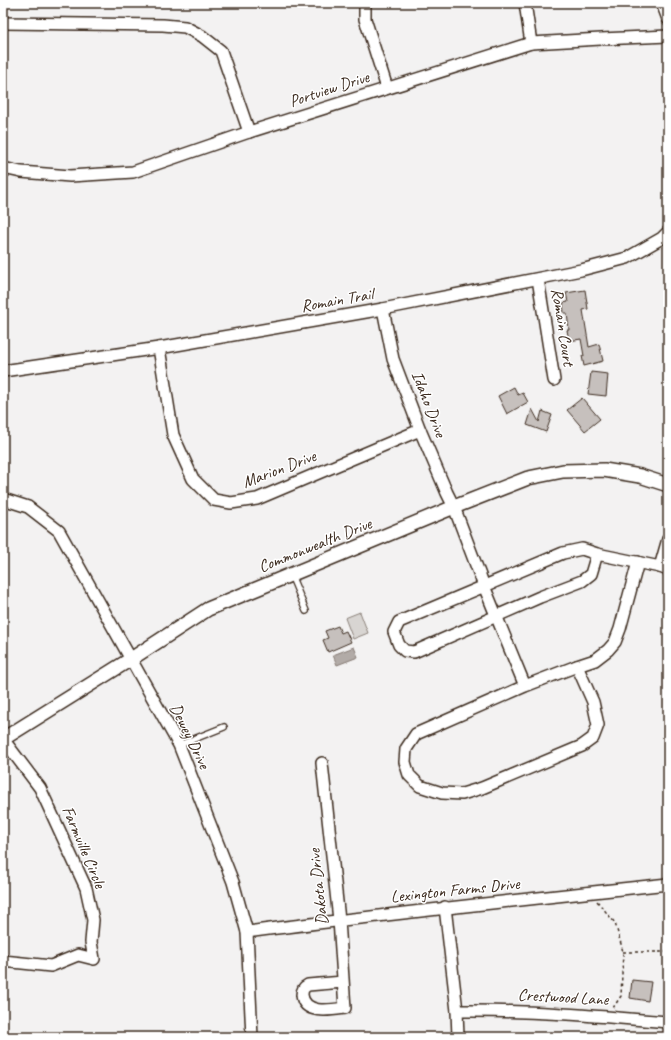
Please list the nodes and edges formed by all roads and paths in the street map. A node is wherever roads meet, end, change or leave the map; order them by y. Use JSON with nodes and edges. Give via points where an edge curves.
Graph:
{"nodes":[{"id":1,"x":364,"y":3,"type":"edge"},
{"id":2,"x":524,"y":3,"type":"edge"},
{"id":3,"x":662,"y":3,"type":"edge"},
{"id":4,"x":668,"y":19,"type":"edge"},
{"id":5,"x":3,"y":24,"type":"edge"},
{"id":6,"x":668,"y":36,"type":"edge"},
{"id":7,"x":531,"y":42,"type":"junction"},
{"id":8,"x":387,"y":88,"type":"junction"},
{"id":9,"x":249,"y":132,"type":"junction"},
{"id":10,"x":3,"y":168,"type":"edge"},
{"id":11,"x":666,"y":238,"type":"edge"},
{"id":12,"x":538,"y":279,"type":"junction"},
{"id":13,"x":383,"y":309,"type":"junction"},
{"id":14,"x":159,"y":348,"type":"junction"},
{"id":15,"x":3,"y":371,"type":"edge"},
{"id":16,"x":554,"y":380,"type":"dead end"},
{"id":17,"x":420,"y":430,"type":"junction"},
{"id":18,"x":668,"y":485,"type":"edge"},
{"id":19,"x":3,"y":499,"type":"edge"},
{"id":20,"x":454,"y":507,"type":"junction"},
{"id":21,"x":668,"y":539,"type":"edge"},
{"id":22,"x":597,"y":554,"type":"junction"},
{"id":23,"x":638,"y":562,"type":"junction"},
{"id":24,"x":664,"y":568,"type":"edge"},
{"id":25,"x":291,"y":575,"type":"junction"},
{"id":26,"x":484,"y":586,"type":"junction"},
{"id":27,"x":306,"y":611,"type":"dead end"},
{"id":28,"x":496,"y":616,"type":"junction"},
{"id":29,"x":131,"y":659,"type":"junction"},
{"id":30,"x":577,"y":666,"type":"junction"},
{"id":31,"x":525,"y":686,"type":"junction"},
{"id":32,"x":224,"y":727,"type":"dead end"},
{"id":33,"x":3,"y":739,"type":"edge"},
{"id":34,"x":179,"y":745,"type":"junction"},
{"id":35,"x":322,"y":763,"type":"dead end"},
{"id":36,"x":668,"y":884,"type":"edge"},
{"id":37,"x":594,"y":892,"type":"junction"},
{"id":38,"x":445,"y":908,"type":"junction"},
{"id":39,"x":339,"y":920,"type":"junction"},
{"id":40,"x":247,"y":932,"type":"junction"},
{"id":41,"x":623,"y":952,"type":"junction"},
{"id":42,"x":668,"y":952,"type":"edge"},
{"id":43,"x":3,"y":961,"type":"edge"},
{"id":44,"x":343,"y":982,"type":"junction"},
{"id":45,"x":457,"y":1011,"type":"junction"},
{"id":46,"x":607,"y":1017,"type":"junction"},
{"id":47,"x":668,"y":1022,"type":"edge"},
{"id":48,"x":252,"y":1037,"type":"edge"},
{"id":49,"x":458,"y":1037,"type":"edge"}],
"edges":[{"from":1,"to":8,"type":"street","via":[[365,19]]},
{"from":2,"to":7,"type":"street"},
{"from":3,"to":4,"type":"street"},
{"from":5,"to":9,"type":"street","via":[[185,27],[221,51]]},
{"from":6,"to":7,"type":"street","name":"Portview Drive"},
{"from":7,"to":8,"type":"street","name":"Portview Drive"},
{"from":8,"to":9,"type":"street","name":"Portview Drive"},
{"from":9,"to":10,"type":"street","name":"Portview Drive","via":[[134,172],[70,176]]},
{"from":11,"to":12,"type":"street","name":"Romain Trail","via":[[627,258]]},
{"from":12,"to":13,"type":"street","name":"Romain Trail"},
{"from":12,"to":16,"type":"street","name":"Romain Court"},
{"from":13,"to":14,"type":"street","name":"Romain Trail"},
{"from":13,"to":17,"type":"street","name":"Idaho Drive","via":[[393,359]]},
{"from":14,"to":15,"type":"street","name":"Romain Trail"},
{"from":14,"to":17,"type":"street","name":"Marion Drive","via":[[173,435],[193,480],[214,500],[231,503],[257,498]]},
{"from":17,"to":20,"type":"street","name":"Idaho Drive"},
{"from":18,"to":20,"type":"street","name":"Commonwealth Drive","via":[[640,476],[604,470],[562,471],[528,478]]},
{"from":19,"to":29,"type":"street","name":"Dewey Drive","via":[[28,507],[59,531]]},
{"from":20,"to":25,"type":"street","name":"Commonwealth Drive"},
{"from":20,"to":26,"type":"street","name":"Idaho Drive"},
{"from":21,"to":24,"type":"street"},
{"from":22,"to":23,"type":"street"},
{"from":22,"to":26,"type":"street","via":[[582,549],[563,553]]},
{"from":22,"to":28,"type":"street","via":[[591,574],[582,581]]},
{"from":23,"to":24,"type":"street"},
{"from":23,"to":30,"type":"street","via":[[615,642],[595,660]]},
{"from":25,"to":27,"type":"lane"},
{"from":25,"to":29,"type":"street","name":"Commonwealth Drive","via":[[208,609]]},
{"from":26,"to":28,"type":"street","name":"Idaho Drive"},
{"from":26,"to":28,"type":"street","via":[[399,622],[394,632],[399,645],[404,651],[414,652]]},
{"from":28,"to":31,"type":"street","name":"Idaho Drive"},
{"from":29,"to":33,"type":"street","name":"Commonwealth Drive"},
{"from":29,"to":34,"type":"street","name":"Dewey Drive"},
{"from":30,"to":31,"type":"street"},
{"from":30,"to":31,"type":"street","via":[[593,702],[598,725],[594,738],[582,746],[462,794],[442,793],[420,786],[409,775],[405,762],[406,749],[416,734]]},
{"from":32,"to":34,"type":"lane"},
{"from":33,"to":43,"type":"street","name":"Farmville Circle","via":[[40,788],[86,888],[93,920],[91,942],[94,959],[78,955],[50,966]]},
{"from":34,"to":40,"type":"street","name":"Dewey Drive","via":[[233,882]]},
{"from":35,"to":39,"type":"street","name":"Dakota Drive"},
{"from":36,"to":37,"type":"street","name":"Lexington Farms Drive"},
{"from":37,"to":38,"type":"street","name":"Lexington Farms Drive"},
{"from":37,"to":41,"type":"path","via":[[597,902],[615,923]]},
{"from":38,"to":39,"type":"street","name":"Lexington Farms Drive"},
{"from":38,"to":45,"type":"street"},
{"from":39,"to":40,"type":"street","name":"Lexington Farms Drive"},
{"from":39,"to":44,"type":"street","name":"Dakota Drive"},
{"from":40,"to":48,"type":"street","name":"Dewey Drive"},
{"from":41,"to":42,"type":"path"},
{"from":41,"to":46,"type":"path","via":[[621,996]]},
{"from":44,"to":44,"type":"street","name":"Dakota Drive","via":[[345,1008],[310,1008],[304,1003],[304,987]]},
{"from":45,"to":46,"type":"street","name":"Crestwood Lane","via":[[493,1010]]},
{"from":45,"to":49,"type":"street"},
{"from":46,"to":47,"type":"street","name":"Crestwood Lane"}]}
